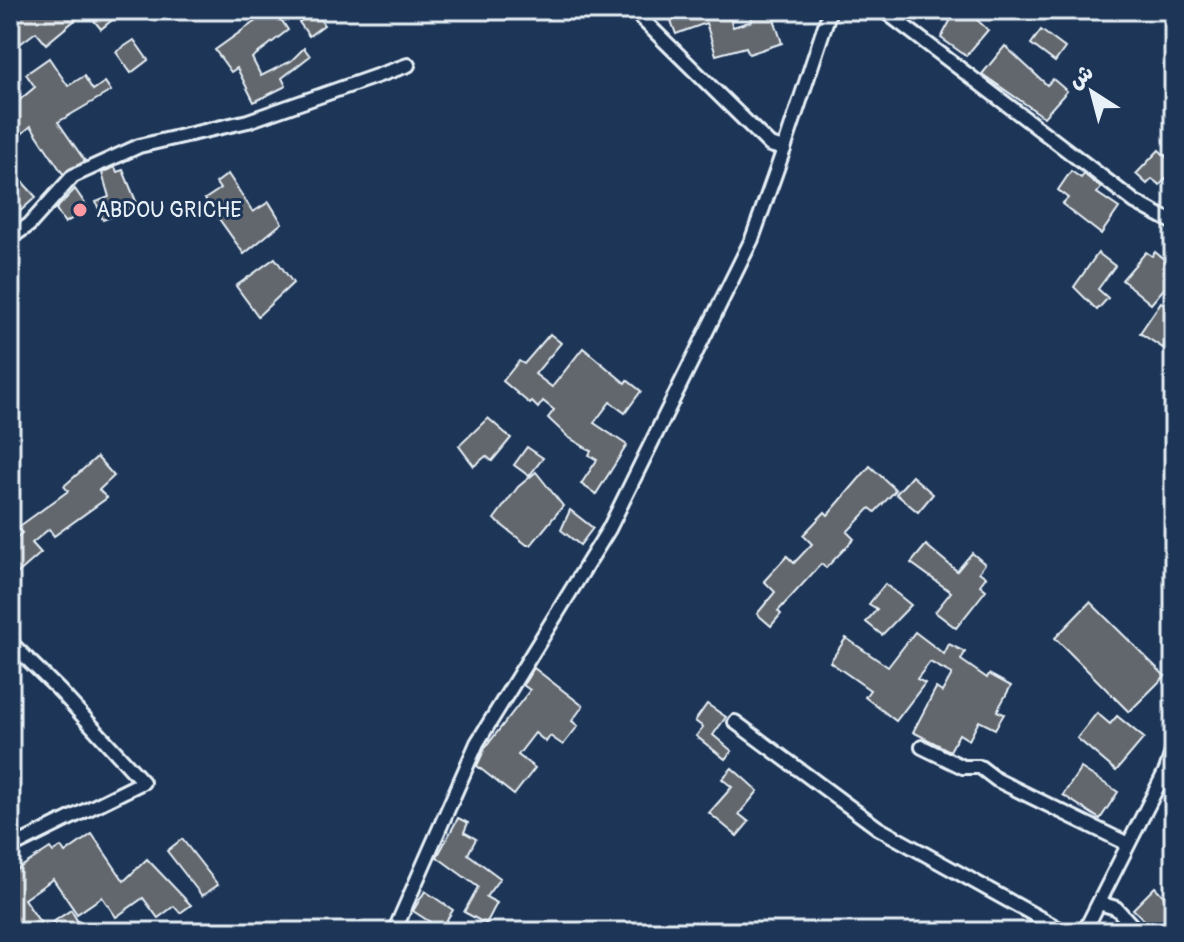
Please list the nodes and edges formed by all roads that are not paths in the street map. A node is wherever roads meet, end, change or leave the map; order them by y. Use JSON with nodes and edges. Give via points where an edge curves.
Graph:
{"nodes":[{"id":1,"x":633,"y":10,"type":"edge"},
{"id":2,"x":830,"y":10,"type":"edge"},
{"id":3,"x":883,"y":10,"type":"edge"},
{"id":4,"x":408,"y":65,"type":"dead end"},
{"id":5,"x":784,"y":149,"type":"junction"},
{"id":6,"x":1174,"y":223,"type":"edge"},
{"id":7,"x":10,"y":238,"type":"edge"},
{"id":8,"x":10,"y":642,"type":"edge"},
{"id":9,"x":735,"y":722,"type":"dead end"},
{"id":10,"x":1174,"y":746,"type":"edge"},
{"id":11,"x":922,"y":747,"type":"dead end"},
{"id":12,"x":1128,"y":844,"type":"junction"},
{"id":13,"x":10,"y":848,"type":"edge"},
{"id":14,"x":1099,"y":903,"type":"junction"},
{"id":15,"x":394,"y":932,"type":"edge"},
{"id":16,"x":1065,"y":932,"type":"edge"},
{"id":17,"x":1084,"y":932,"type":"edge"},
{"id":18,"x":1138,"y":932,"type":"edge"}],
"edges":[{"from":1,"to":5,"type":"street","via":[[770,145]]},
{"from":2,"to":5,"type":"street"},
{"from":3,"to":6,"type":"street","via":[[1135,202]]},
{"from":4,"to":7,"type":"street","via":[[248,121],[139,146],[73,176],[29,225]]},
{"from":5,"to":15,"type":"street","via":[[752,239],[622,502],[477,743]]},
{"from":8,"to":13,"type":"street","via":[[143,782]]},
{"from":9,"to":16,"type":"street","via":[[878,828]]},
{"from":10,"to":12,"type":"street"},
{"from":11,"to":12,"type":"street","via":[[963,767],[980,767]]},
{"from":12,"to":14,"type":"street"},
{"from":14,"to":17,"type":"street"},
{"from":14,"to":18,"type":"street","via":[[1116,908]]}]}
